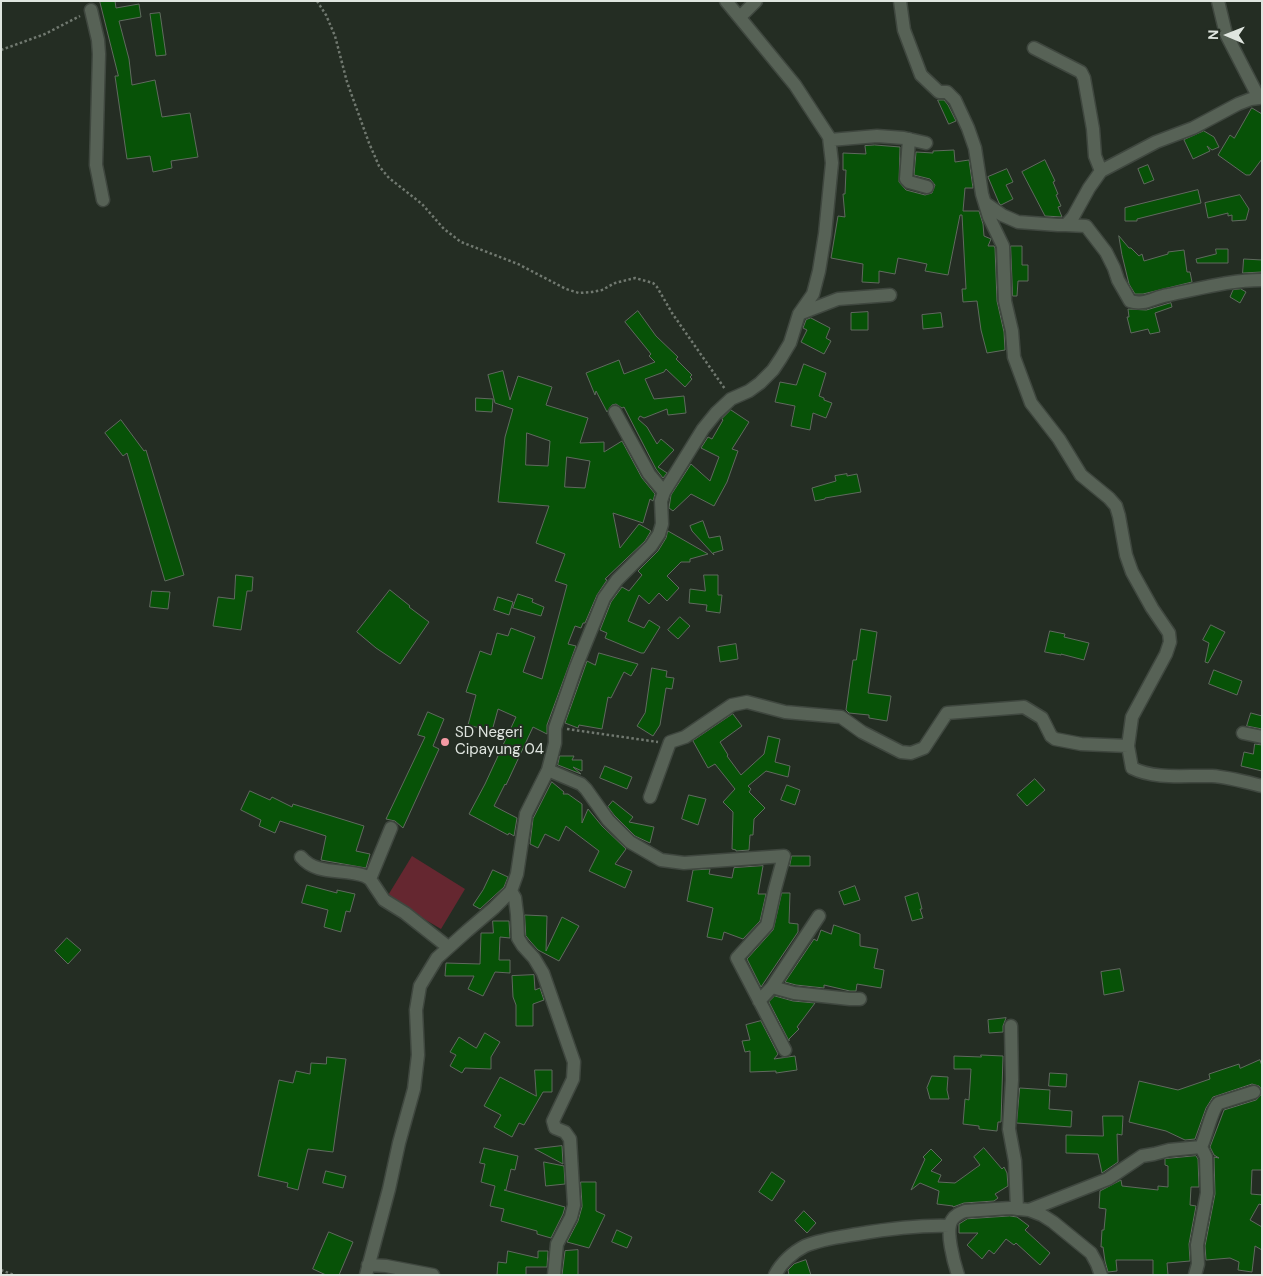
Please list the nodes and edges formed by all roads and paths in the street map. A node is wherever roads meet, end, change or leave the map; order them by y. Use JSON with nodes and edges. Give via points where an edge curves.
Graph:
{"nodes":[{"id":1,"x":317,"y":1,"type":"edge"},
{"id":2,"x":726,"y":1,"type":"edge"},
{"id":3,"x":756,"y":1,"type":"edge"},
{"id":4,"x":900,"y":1,"type":"edge"},
{"id":5,"x":1218,"y":1,"type":"edge"},
{"id":6,"x":91,"y":10,"type":"joint"},
{"id":7,"x":740,"y":17,"type":"junction"},
{"id":8,"x":1034,"y":48,"type":"dead end"},
{"id":9,"x":1,"y":50,"type":"edge"},
{"id":10,"x":1260,"y":99,"type":"edge"},
{"id":11,"x":909,"y":139,"type":"junction"},
{"id":12,"x":830,"y":140,"type":"junction"},
{"id":13,"x":926,"y":143,"type":"dead end"},
{"id":14,"x":1101,"y":171,"type":"junction"},
{"id":15,"x":927,"y":187,"type":"dead end"},
{"id":16,"x":103,"y":200,"type":"dead end"},
{"id":17,"x":985,"y":203,"type":"junction"},
{"id":18,"x":1066,"y":225,"type":"junction"},
{"id":19,"x":1262,"y":280,"type":"edge"},
{"id":20,"x":890,"y":295,"type":"dead end"},
{"id":21,"x":799,"y":314,"type":"junction"},
{"id":22,"x":731,"y":400,"type":"junction"},
{"id":23,"x":615,"y":412,"type":"dead end"},
{"id":24,"x":664,"y":492,"type":"junction"},
{"id":25,"x":555,"y":728,"type":"junction"},
{"id":26,"x":1243,"y":733,"type":"dead end"},
{"id":27,"x":1262,"y":737,"type":"edge"},
{"id":28,"x":670,"y":742,"type":"junction"},
{"id":29,"x":1128,"y":746,"type":"junction"},
{"id":30,"x":548,"y":770,"type":"junction"},
{"id":31,"x":1262,"y":786,"type":"edge"},
{"id":32,"x":650,"y":797,"type":"dead end"},
{"id":33,"x":392,"y":828,"type":"dead end"},
{"id":34,"x":301,"y":856,"type":"dead end"},
{"id":35,"x":370,"y":879,"type":"junction"},
{"id":36,"x":511,"y":891,"type":"junction"},
{"id":37,"x":819,"y":916,"type":"dead end"},
{"id":38,"x":448,"y":947,"type":"junction"},
{"id":39,"x":772,"y":987,"type":"junction"},
{"id":40,"x":860,"y":999,"type":"dead end"},
{"id":41,"x":759,"y":1001,"type":"junction"},
{"id":42,"x":1011,"y":1026,"type":"dead end"},
{"id":43,"x":785,"y":1050,"type":"dead end"},
{"id":44,"x":1254,"y":1092,"type":"dead end"},
{"id":45,"x":1201,"y":1147,"type":"junction"},
{"id":46,"x":1023,"y":1209,"type":"junction"},
{"id":47,"x":949,"y":1226,"type":"junction"},
{"id":48,"x":1,"y":1270,"type":"edge"},
{"id":49,"x":368,"y":1270,"type":"edge"},
{"id":50,"x":14,"y":1275,"type":"edge"},
{"id":51,"x":433,"y":1275,"type":"edge"},
{"id":52,"x":554,"y":1275,"type":"edge"},
{"id":53,"x":775,"y":1275,"type":"edge"},
{"id":54,"x":958,"y":1275,"type":"edge"},
{"id":55,"x":1101,"y":1275,"type":"edge"},
{"id":56,"x":1195,"y":1275,"type":"edge"}],
"edges":[{"from":1,"to":22,"type":"path","via":[[335,36],[369,143],[379,166],[389,178],[461,242],[518,264],[566,289],[592,292],[635,278],[653,283]]},
{"from":2,"to":7,"type":"street"},
{"from":3,"to":7,"type":"street"},
{"from":4,"to":17,"type":"street","via":[[904,30],[921,75],[939,92],[947,92],[961,110],[975,148]]},
{"from":5,"to":10,"type":"street","via":[[1226,34]]},
{"from":6,"to":9,"type":"path","via":[[45,34]]},
{"from":6,"to":16,"type":"street","via":[[99,54],[96,165]]},
{"from":7,"to":12,"type":"street","via":[[794,85]]},
{"from":8,"to":14,"type":"street","via":[[1081,72],[1095,156]]},
{"from":10,"to":14,"type":"street","via":[[1238,104]]},
{"from":11,"to":12,"type":"street","via":[[877,136]]},
{"from":11,"to":13,"type":"street"},
{"from":11,"to":15,"type":"street","via":[[906,179]]},
{"from":12,"to":21,"type":"street","via":[[832,163],[819,271],[813,294]]},
{"from":14,"to":18,"type":"street"},
{"from":17,"to":18,"type":"street","via":[[1018,222]]},
{"from":17,"to":29,"type":"street","via":[[1004,246],[1004,300],[1012,331],[1014,357],[1030,403],[1060,439],[1080,475],[1116,506],[1132,572],[1169,633],[1166,654],[1132,717]]},
{"from":18,"to":19,"type":"street","via":[[1086,226],[1097,238],[1130,301],[1137,303],[1238,281]]},
{"from":20,"to":21,"type":"street","via":[[838,299]]},
{"from":21,"to":22,"type":"street","via":[[790,343],[773,370],[749,391]]},
{"from":22,"to":24,"type":"street","via":[[703,429]]},
{"from":23,"to":24,"type":"street","via":[[649,474]]},
{"from":24,"to":25,"type":"street","via":[[659,534],[604,598]]},
{"from":25,"to":28,"type":"path"},
{"from":25,"to":30,"type":"street","via":[[556,744]]},
{"from":26,"to":27,"type":"street"},
{"from":28,"to":29,"type":"street","via":[[685,737],[732,705],[748,702],[785,712],[841,717],[901,752],[916,752],[924,748],[947,713],[1024,707],[1042,718],[1055,739]]},
{"from":28,"to":32,"type":"street"},
{"from":29,"to":31,"type":"street","via":[[1132,768],[1141,772],[1215,776]]},
{"from":30,"to":36,"type":"street","via":[[526,814],[517,874]]},
{"from":30,"to":41,"type":"street","via":[[580,784],[630,842],[661,860],[694,863],[784,856],[767,925],[736,958]]},
{"from":33,"to":35,"type":"street"},
{"from":34,"to":35,"type":"street","via":[[316,867]]},
{"from":35,"to":38,"type":"street","via":[[384,900]]},
{"from":36,"to":38,"type":"street"},
{"from":36,"to":52,"type":"street","via":[[518,914],[518,938],[543,973],[574,1062],[573,1079],[553,1121],[556,1128],[570,1139],[574,1204],[557,1244]]},
{"from":37,"to":39,"type":"street"},
{"from":38,"to":49,"type":"street","via":[[432,964],[418,992],[418,1055],[414,1089]]},
{"from":39,"to":40,"type":"street","via":[[794,993]]},
{"from":39,"to":41,"type":"street"},
{"from":41,"to":43,"type":"street"},
{"from":42,"to":46,"type":"street","via":[[1012,1080],[1008,1129]]},
{"from":44,"to":45,"type":"street","via":[[1214,1106]]},
{"from":45,"to":46,"type":"street","via":[[1142,1156],[1108,1179]]},
{"from":45,"to":56,"type":"street","via":[[1206,1157],[1207,1193]]},
{"from":46,"to":47,"type":"street","via":[[965,1211],[956,1216]]},
{"from":46,"to":55,"type":"street","via":[[1053,1222],[1091,1254]]},
{"from":47,"to":53,"type":"street","via":[[928,1225],[825,1239],[793,1254]]},
{"from":47,"to":54,"type":"street"},
{"from":48,"to":50,"type":"path"},
{"from":49,"to":51,"type":"street","via":[[386,1266]]}]}
